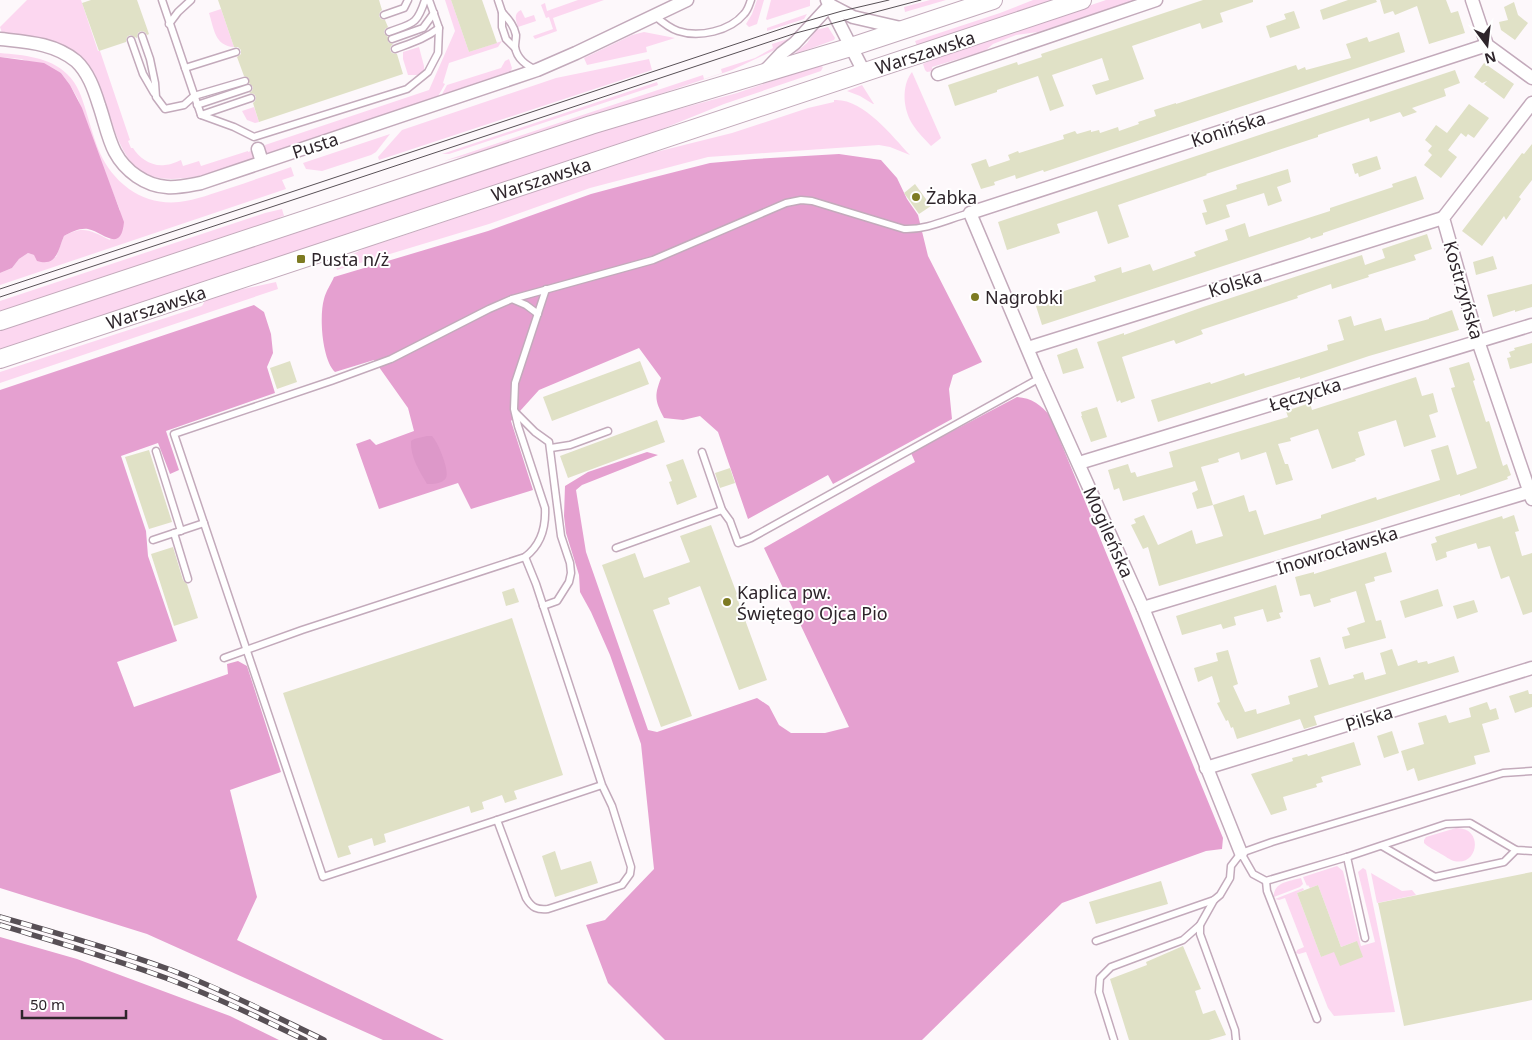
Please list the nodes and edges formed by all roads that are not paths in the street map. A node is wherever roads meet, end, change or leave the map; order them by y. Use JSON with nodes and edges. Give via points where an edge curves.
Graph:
{"nodes":[{"id":1,"x":162,"y":0,"type":"edge"},
{"id":2,"x":191,"y":0,"type":"edge"},
{"id":3,"x":408,"y":0,"type":"edge"},
{"id":4,"x":425,"y":0,"type":"edge"},
{"id":5,"x":429,"y":0,"type":"edge"},
{"id":6,"x":498,"y":0,"type":"edge"},
{"id":7,"x":687,"y":0,"type":"edge"},
{"id":8,"x":751,"y":0,"type":"edge"},
{"id":9,"x":993,"y":0,"type":"edge"},
{"id":10,"x":1082,"y":0,"type":"edge"},
{"id":11,"x":1156,"y":0,"type":"edge"},
{"id":12,"x":1472,"y":0,"type":"edge"},
{"id":13,"x":829,"y":3,"type":"edge"},
{"id":14,"x":502,"y":12,"type":"junction"},
{"id":15,"x":434,"y":13,"type":"junction"},
{"id":16,"x":384,"y":15,"type":"dead end"},
{"id":17,"x":655,"y":16,"type":"junction"},
{"id":18,"x":169,"y":24,"type":"junction"},
{"id":19,"x":439,"y":28,"type":"junction"},
{"id":20,"x":905,"y":29,"type":"junction"},
{"id":21,"x":389,"y":32,"type":"dead end"},
{"id":22,"x":142,"y":36,"type":"dead end"},
{"id":23,"x":0,"y":39,"type":"edge"},
{"id":24,"x":392,"y":39,"type":"dead end"},
{"id":25,"x":131,"y":40,"type":"dead end"},
{"id":26,"x":1487,"y":46,"type":"junction"},
{"id":27,"x":851,"y":47,"type":"junction"},
{"id":28,"x":516,"y":48,"type":"junction"},
{"id":29,"x":395,"y":49,"type":"dead end"},
{"id":30,"x":236,"y":52,"type":"dead end"},
{"id":31,"x":185,"y":68,"type":"junction"},
{"id":32,"x":537,"y":70,"type":"junction"},
{"id":33,"x":864,"y":72,"type":"junction"},
{"id":34,"x":763,"y":74,"type":"junction"},
{"id":35,"x":938,"y":74,"type":"dead end"},
{"id":36,"x":1532,"y":78,"type":"edge"},
{"id":37,"x":245,"y":80,"type":"dead end"},
{"id":38,"x":248,"y":88,"type":"dead end"},
{"id":39,"x":194,"y":96,"type":"junction"},
{"id":40,"x":156,"y":97,"type":"junction"},
{"id":41,"x":251,"y":98,"type":"dead end"},
{"id":42,"x":1532,"y":103,"type":"edge"},
{"id":43,"x":197,"y":105,"type":"junction"},
{"id":44,"x":201,"y":114,"type":"junction"},
{"id":45,"x":256,"y":143,"type":"junction"},
{"id":46,"x":262,"y":162,"type":"junction"},
{"id":47,"x":970,"y":213,"type":"junction"},
{"id":48,"x":1443,"y":218,"type":"junction"},
{"id":49,"x":546,"y":289,"type":"junction"},
{"id":50,"x":512,"y":299,"type":"junction"},
{"id":51,"x":538,"y":314,"type":"junction"},
{"id":52,"x":0,"y":321,"type":"edge"},
{"id":53,"x":1532,"y":325,"type":"edge"},
{"id":54,"x":1478,"y":341,"type":"junction"},
{"id":55,"x":1028,"y":348,"type":"junction"},
{"id":56,"x":0,"y":359,"type":"edge"},
{"id":57,"x":1040,"y":378,"type":"junction"},
{"id":58,"x":515,"y":412,"type":"junction"},
{"id":59,"x":608,"y":431,"type":"dead end"},
{"id":60,"x":551,"y":448,"type":"junction"},
{"id":61,"x":156,"y":450,"type":"dead end"},
{"id":62,"x":702,"y":452,"type":"dead end"},
{"id":63,"x":1079,"y":463,"type":"junction"},
{"id":64,"x":1531,"y":494,"type":"edge"},
{"id":65,"x":722,"y":510,"type":"junction"},
{"id":66,"x":204,"y":523,"type":"junction"},
{"id":67,"x":181,"y":531,"type":"junction"},
{"id":68,"x":174,"y":533,"type":"junction"},
{"id":69,"x":153,"y":540,"type":"dead end"},
{"id":70,"x":616,"y":548,"type":"dead end"},
{"id":71,"x":524,"y":557,"type":"junction"},
{"id":72,"x":188,"y":579,"type":"dead end"},
{"id":73,"x":543,"y":606,"type":"junction"},
{"id":74,"x":1143,"y":608,"type":"junction"},
{"id":75,"x":246,"y":650,"type":"junction"},
{"id":76,"x":224,"y":658,"type":"dead end"},
{"id":77,"x":1532,"y":668,"type":"edge"},
{"id":78,"x":1206,"y":768,"type":"junction"},
{"id":79,"x":1532,"y":771,"type":"edge"},
{"id":80,"x":602,"y":785,"type":"junction"},
{"id":81,"x":497,"y":820,"type":"junction"},
{"id":82,"x":1382,"y":846,"type":"junction"},
{"id":83,"x":1516,"y":850,"type":"junction"},
{"id":84,"x":1532,"y":851,"type":"edge"},
{"id":85,"x":1241,"y":853,"type":"junction"},
{"id":86,"x":1347,"y":857,"type":"junction"},
{"id":87,"x":1266,"y":881,"type":"junction"},
{"id":88,"x":1214,"y":900,"type":"junction"},
{"id":89,"x":1200,"y":925,"type":"junction"},
{"id":90,"x":1365,"y":938,"type":"dead end"},
{"id":91,"x":1096,"y":941,"type":"dead end"},
{"id":92,"x":1317,"y":1019,"type":"dead end"},
{"id":93,"x":1114,"y":1040,"type":"edge"},
{"id":94,"x":1236,"y":1040,"type":"edge"}],
"edges":[{"from":1,"to":18,"type":"lane"},
{"from":2,"to":18,"type":"lane"},
{"from":3,"to":16,"type":"lane","via":[[404,8]]},
{"from":4,"to":21,"type":"lane","via":[[420,16],[412,24]]},
{"from":5,"to":15,"type":"lane"},
{"from":6,"to":14,"type":"lane"},
{"from":7,"to":17,"type":"street","name":"Pusta"},
{"from":8,"to":17,"type":"lane","via":[[737,21],[702,34],[679,31]]},
{"from":9,"to":20,"type":"main road","name":"Warszawska"},
{"from":10,"to":33,"type":"main road","name":"Warszawska"},
{"from":11,"to":35,"type":"street","name":"Warszawska"},
{"from":12,"to":26,"type":"street"},
{"from":13,"to":20,"type":"street","via":[[853,17]]},
{"from":13,"to":27,"type":"street"},
{"from":13,"to":34,"type":"street","name":"Warszawska"},
{"from":14,"to":28,"type":"lane","via":[[512,23]]},
{"from":14,"to":28,"type":"lane","via":[[506,39]]},
{"from":15,"to":19,"type":"lane"},
{"from":15,"to":24,"type":"lane","via":[[423,28]]},
{"from":17,"to":32,"type":"street","name":"Pusta"},
{"from":18,"to":31,"type":"lane"},
{"from":19,"to":29,"type":"lane","via":[[417,42]]},
{"from":19,"to":45,"type":"lane","via":[[438,53],[428,72],[407,89]]},
{"from":20,"to":27,"type":"main road","name":"Warszawska"},
{"from":22,"to":40,"type":"lane","via":[[150,59]]},
{"from":23,"to":46,"type":"street","name":"Pusta","via":[[38,43],[60,50],[78,63],[93,88],[114,151],[124,165],[150,183],[166,187],[201,183]]},
{"from":25,"to":40,"type":"lane","via":[[143,74]]},
{"from":26,"to":36,"type":"street"},
{"from":26,"to":47,"type":"street","name":"Konińska"},
{"from":27,"to":33,"type":"street"},
{"from":27,"to":34,"type":"main road","name":"Warszawska"},
{"from":28,"to":32,"type":"lane","via":[[522,61]]},
{"from":30,"to":31,"type":"lane"},
{"from":31,"to":39,"type":"lane"},
{"from":32,"to":46,"type":"street","name":"Pusta"},
{"from":33,"to":56,"type":"main road","name":"Warszawska"},
{"from":34,"to":52,"type":"main road","name":"Warszawska","via":[[591,125]]},
{"from":37,"to":39,"type":"lane"},
{"from":38,"to":43,"type":"lane"},
{"from":39,"to":40,"type":"lane","via":[[184,105],[165,109]]},
{"from":39,"to":43,"type":"lane"},
{"from":41,"to":44,"type":"lane"},
{"from":42,"to":48,"type":"street","name":"Kostrzyńska"},
{"from":43,"to":44,"type":"lane"},
{"from":44,"to":45,"type":"lane","via":[[234,127]]},
{"from":45,"to":46,"type":"street"},
{"from":47,"to":49,"type":"lane","via":[[914,229],[801,200],[653,260]]},
{"from":47,"to":55,"type":"street","name":"Mogileńska"},
{"from":48,"to":54,"type":"street","name":"Kostrzyńska"},
{"from":48,"to":55,"type":"street","name":"Kolska"},
{"from":49,"to":50,"type":"lane"},
{"from":49,"to":51,"type":"lane"},
{"from":50,"to":51,"type":"lane"},
{"from":50,"to":66,"type":"lane","via":[[384,362],[174,434]]},
{"from":51,"to":58,"type":"lane","via":[[515,383]]},
{"from":53,"to":54,"type":"street","name":"Łęczycka"},
{"from":54,"to":63,"type":"street","name":"Łęczycka"},
{"from":54,"to":64,"type":"street","name":"Kostrzyńska"},
{"from":55,"to":57,"type":"street","name":"Mogileńska"},
{"from":57,"to":63,"type":"street","name":"Mogileńska"},
{"from":57,"to":65,"type":"lane","via":[[751,538],[738,543]]},
{"from":58,"to":60,"type":"lane","via":[[549,442]]},
{"from":58,"to":71,"type":"lane","via":[[545,508],[542,536]]},
{"from":59,"to":60,"type":"lane"},
{"from":60,"to":73,"type":"lane","via":[[561,536],[571,573],[557,601]]},
{"from":61,"to":67,"type":"lane"},
{"from":62,"to":65,"type":"lane"},
{"from":63,"to":74,"type":"street","name":"Mogileńska"},
{"from":64,"to":74,"type":"street","name":"Inowrocławska"},
{"from":65,"to":70,"type":"lane"},
{"from":66,"to":67,"type":"lane"},
{"from":66,"to":75,"type":"lane"},
{"from":67,"to":68,"type":"lane"},
{"from":68,"to":69,"type":"lane"},
{"from":68,"to":72,"type":"lane"},
{"from":71,"to":73,"type":"lane"},
{"from":71,"to":75,"type":"lane"},
{"from":73,"to":80,"type":"lane"},
{"from":74,"to":78,"type":"street","name":"Mogileńska"},
{"from":75,"to":76,"type":"lane"},
{"from":75,"to":81,"type":"lane","via":[[323,877]]},
{"from":77,"to":78,"type":"street","name":"Pilska"},
{"from":78,"to":85,"type":"street","name":"Mogileńska"},
{"from":79,"to":85,"type":"lane","via":[[1503,773]]},
{"from":80,"to":81,"type":"lane"},
{"from":80,"to":81,"type":"lane","via":[[631,867],[626,880],[614,887],[548,909],[534,908],[526,898]]},
{"from":82,"to":83,"type":"lane","via":[[1446,824],[1470,823]]},
{"from":82,"to":83,"type":"lane","via":[[1435,877],[1504,862]]},
{"from":82,"to":86,"type":"lane"},
{"from":83,"to":84,"type":"lane"},
{"from":85,"to":87,"type":"lane","via":[[1253,874]]},
{"from":85,"to":88,"type":"lane","via":[[1231,866],[1230,878]]},
{"from":86,"to":87,"type":"lane"},
{"from":86,"to":90,"type":"lane"},
{"from":87,"to":92,"type":"lane","via":[[1267,891]]},
{"from":88,"to":89,"type":"lane"},
{"from":88,"to":91,"type":"lane"},
{"from":89,"to":93,"type":"lane","via":[[1183,940],[1111,967],[1100,978],[1099,992]]},
{"from":89,"to":94,"type":"lane","via":[[1200,934]]}]}
